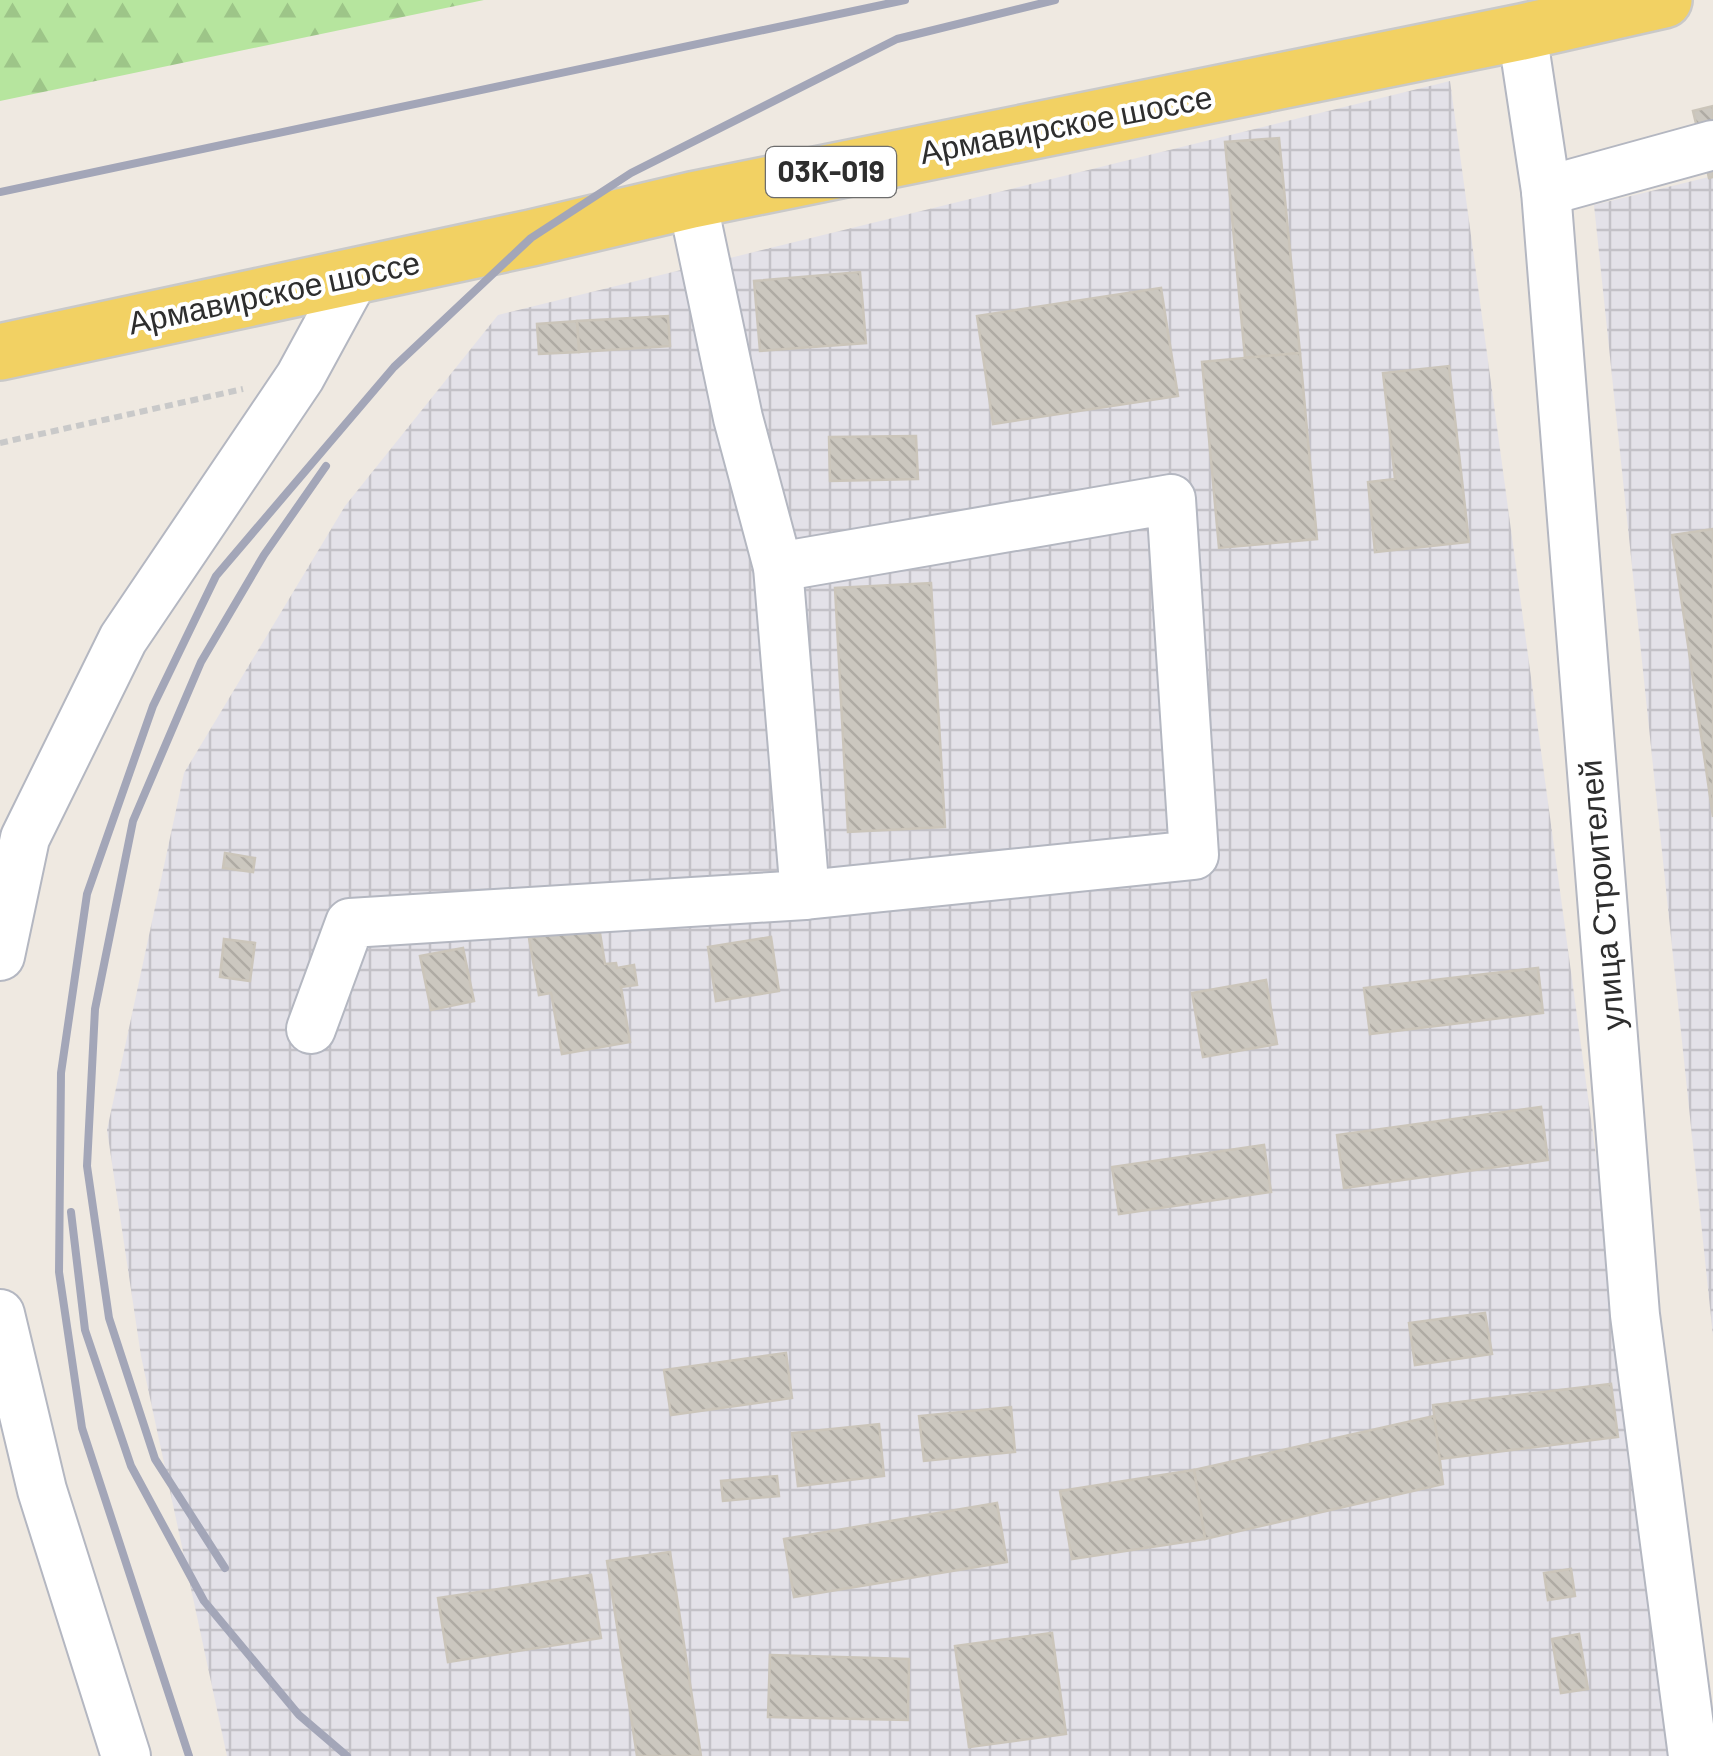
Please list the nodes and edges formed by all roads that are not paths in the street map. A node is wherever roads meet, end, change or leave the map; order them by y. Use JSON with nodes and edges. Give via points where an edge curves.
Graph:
{"nodes":[{"id":1,"x":1664,"y":0,"type":"edge"},
{"id":2,"x":1522,"y":32,"type":"junction"},
{"id":3,"x":1713,"y":145,"type":"edge"},
{"id":4,"x":1546,"y":191,"type":"junction"},
{"id":5,"x":692,"y":200,"type":"junction"},
{"id":6,"x":355,"y":276,"type":"junction"},
{"id":7,"x":0,"y":352,"type":"edge"},
{"id":8,"x":778,"y":567,"type":"junction"},
{"id":9,"x":805,"y":895,"type":"junction"},
{"id":10,"x":0,"y":956,"type":"edge"},
{"id":11,"x":312,"y":1029,"type":"dead end"},
{"id":12,"x":0,"y":1314,"type":"edge"},
{"id":13,"x":126,"y":1756,"type":"edge"},
{"id":14,"x":1693,"y":1756,"type":"edge"}],
"edges":[{"from":1,"to":2,"type":"main road","name":"Армавирское шоссе","number":"03К-019"},
{"from":2,"to":4,"type":"street","name":"улица Строителей"},
{"from":2,"to":5,"type":"main road","name":"Армавирское шоссе","number":"03К-019"},
{"from":3,"to":4,"type":"street"},
{"from":4,"to":14,"type":"street","name":"улица Строителей","via":[[1635,1315]]},
{"from":5,"to":6,"type":"main road","name":"Армавирское шоссе","number":"03К-019"},
{"from":5,"to":8,"type":"street"},
{"from":6,"to":7,"type":"main road","name":"Армавирское шоссе","number":"03К-019"},
{"from":6,"to":10,"type":"street","via":[[300,377],[123,639],[25,838]]},
{"from":8,"to":9,"type":"street"},
{"from":8,"to":9,"type":"street","via":[[1170,499],[1194,855]]},
{"from":9,"to":11,"type":"street","via":[[350,923]]},
{"from":12,"to":13,"type":"street","via":[[42,1490]]}]}
